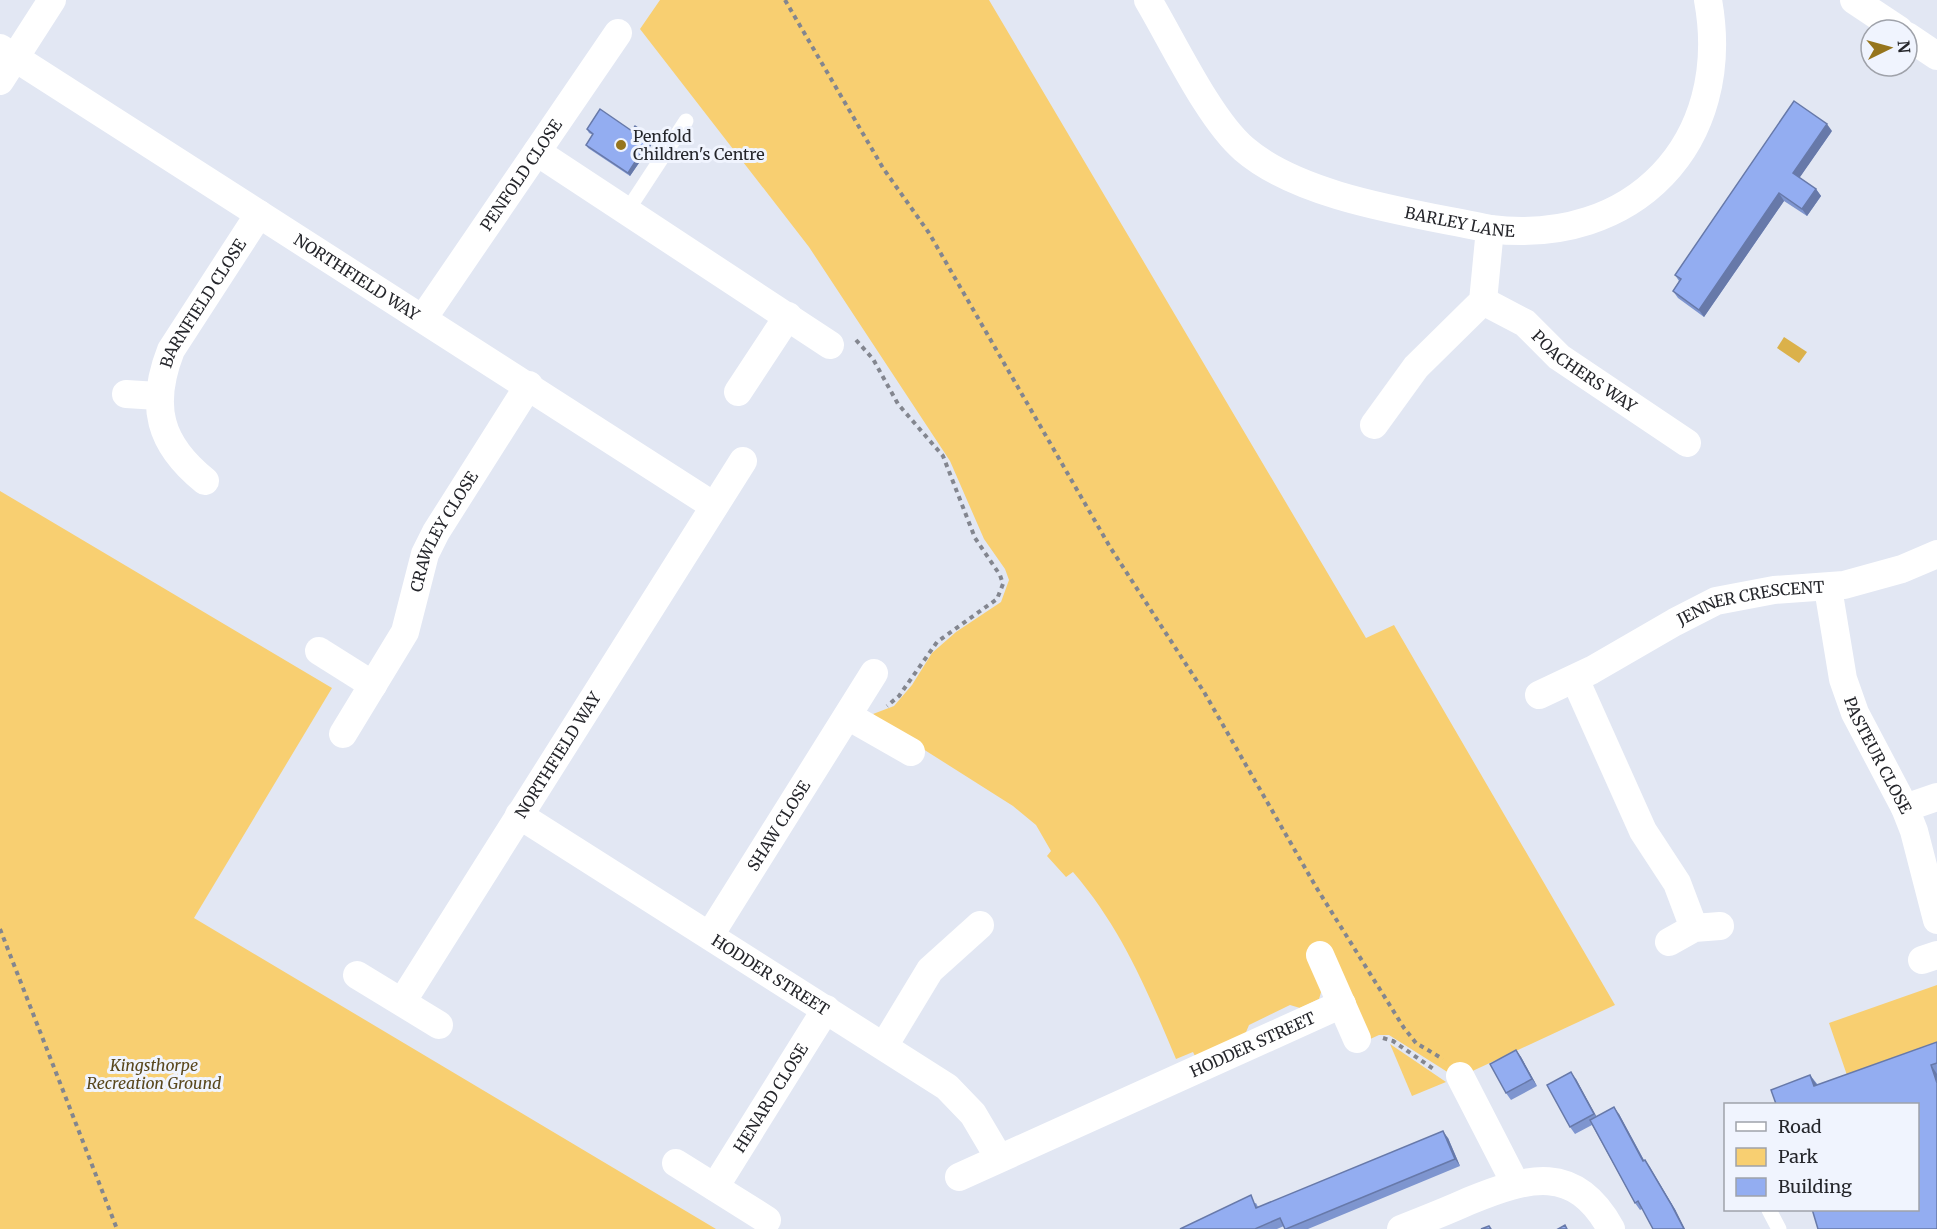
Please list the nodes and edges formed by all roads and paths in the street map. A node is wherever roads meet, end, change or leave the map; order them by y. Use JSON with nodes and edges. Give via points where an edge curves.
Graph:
{"nodes":[{"id":1,"x":52,"y":0,"type":"edge"},
{"id":2,"x":785,"y":0,"type":"edge"},
{"id":3,"x":1148,"y":0,"type":"edge"},
{"id":4,"x":1708,"y":0,"type":"edge"},
{"id":5,"x":1854,"y":0,"type":"edge"},
{"id":6,"x":1881,"y":18,"type":"edge"},
{"id":7,"x":618,"y":33,"type":"dead end"},
{"id":8,"x":1919,"y":44,"type":"edge"},
{"id":9,"x":8,"y":52,"type":"edge"},
{"id":10,"x":1937,"y":56,"type":"edge"},
{"id":11,"x":0,"y":81,"type":"edge"},
{"id":12,"x":686,"y":121,"type":"dead end"},
{"id":13,"x":537,"y":152,"type":"junction"},
{"id":14,"x":627,"y":211,"type":"junction"},
{"id":15,"x":259,"y":214,"type":"junction"},
{"id":16,"x":1490,"y":229,"type":"junction"},
{"id":17,"x":1483,"y":301,"type":"junction"},
{"id":18,"x":788,"y":316,"type":"junction"},
{"id":19,"x":423,"y":317,"type":"junction"},
{"id":20,"x":830,"y":345,"type":"joint"},
{"id":21,"x":529,"y":385,"type":"junction"},
{"id":22,"x":738,"y":392,"type":"dead end"},
{"id":23,"x":126,"y":394,"type":"dead end"},
{"id":24,"x":158,"y":396,"type":"junction"},
{"id":25,"x":1374,"y":425,"type":"dead end"},
{"id":26,"x":1687,"y":443,"type":"dead end"},
{"id":27,"x":743,"y":461,"type":"dead end"},
{"id":28,"x":205,"y":481,"type":"dead end"},
{"id":29,"x":714,"y":506,"type":"junction"},
{"id":30,"x":1937,"y":554,"type":"edge"},
{"id":31,"x":1828,"y":588,"type":"junction"},
{"id":32,"x":319,"y":651,"type":"dead end"},
{"id":33,"x":874,"y":673,"type":"dead end"},
{"id":34,"x":1575,"y":679,"type":"junction"},
{"id":35,"x":373,"y":685,"type":"junction"},
{"id":36,"x":1539,"y":695,"type":"dead end"},
{"id":37,"x":848,"y":716,"type":"junction"},
{"id":38,"x":343,"y":734,"type":"dead end"},
{"id":39,"x":911,"y":752,"type":"dead end"},
{"id":40,"x":1937,"y":797,"type":"edge"},
{"id":41,"x":1905,"y":808,"type":"junction"},
{"id":42,"x":519,"y":815,"type":"junction"},
{"id":43,"x":1937,"y":920,"type":"edge"},
{"id":44,"x":980,"y":925,"type":"dead end"},
{"id":45,"x":0,"y":929,"type":"edge"},
{"id":46,"x":710,"y":935,"type":"junction"},
{"id":47,"x":1669,"y":942,"type":"dead end"},
{"id":48,"x":1320,"y":955,"type":"dead end"},
{"id":49,"x":357,"y":975,"type":"dead end"},
{"id":50,"x":402,"y":1002,"type":"junction"},
{"id":51,"x":1342,"y":1004,"type":"junction"},
{"id":52,"x":826,"y":1009,"type":"junction"},
{"id":53,"x":439,"y":1025,"type":"dead end"},
{"id":54,"x":1357,"y":1039,"type":"joint"},
{"id":55,"x":884,"y":1046,"type":"junction"},
{"id":56,"x":1452,"y":1076,"type":"junction"},
{"id":57,"x":999,"y":1158,"type":"junction"},
{"id":58,"x":676,"y":1163,"type":"dead end"},
{"id":59,"x":959,"y":1177,"type":"dead end"},
{"id":60,"x":1515,"y":1183,"type":"junction"},
{"id":61,"x":715,"y":1187,"type":"junction"},
{"id":62,"x":1770,"y":1211,"type":"edge"},
{"id":63,"x":767,"y":1220,"type":"dead end"},
{"id":64,"x":117,"y":1229,"type":"edge"},
{"id":65,"x":1401,"y":1229,"type":"edge"},
{"id":66,"x":1611,"y":1229,"type":"edge"},
{"id":67,"x":1779,"y":1229,"type":"edge"}],
"edges":[{"from":1,"to":9,"type":"street"},
{"from":2,"to":56,"type":"path","via":[[883,168],[929,233],[1110,548],[1204,692],[1316,887],[1404,1028],[1416,1042],[1446,1061]]},
{"from":3,"to":16,"type":"street","name":"BARLEY LANE","via":[[1215,114],[1244,149],[1270,168],[1328,193]]},
{"from":4,"to":16,"type":"street","name":"BARLEY LANE","via":[[1712,37],[1706,96],[1696,125],[1668,170],[1618,210],[1593,220],[1537,232]]},
{"from":5,"to":6,"type":"street"},
{"from":7,"to":13,"type":"street","name":"PENFOLD CLOSE"},
{"from":8,"to":10,"type":"street"},
{"from":9,"to":11,"type":"street"},
{"from":9,"to":15,"type":"street","name":"NORTHFIELD WAY"},
{"from":12,"to":14,"type":"lane"},
{"from":13,"to":14,"type":"street"},
{"from":13,"to":19,"type":"street","name":"PENFOLD CLOSE"},
{"from":14,"to":18,"type":"street"},
{"from":15,"to":19,"type":"street","name":"NORTHFIELD WAY"},
{"from":15,"to":24,"type":"street","name":"BARNFIELD CLOSE","via":[[171,350]]},
{"from":16,"to":17,"type":"street"},
{"from":17,"to":25,"type":"street","via":[[1416,367]]},
{"from":17,"to":26,"type":"street","name":"POACHERS WAY","via":[[1525,323],[1559,357]]},
{"from":18,"to":20,"type":"street"},
{"from":18,"to":22,"type":"street"},
{"from":19,"to":21,"type":"street","name":"NORTHFIELD WAY"},
{"from":20,"to":37,"type":"path","via":[[845,333],[864,347],[898,404],[943,456],[975,538],[1003,584],[998,599],[937,642],[900,696],[882,708]]},
{"from":21,"to":29,"type":"street","name":"NORTHFIELD WAY"},
{"from":21,"to":35,"type":"street","name":"CRAWLEY CLOSE","via":[[435,532],[419,574],[405,632]]},
{"from":23,"to":24,"type":"street"},
{"from":24,"to":28,"type":"street","name":"BARNFIELD CLOSE","via":[[167,437],[178,456]]},
{"from":27,"to":29,"type":"street","name":"NORTHFIELD WAY"},
{"from":29,"to":42,"type":"street","name":"NORTHFIELD WAY"},
{"from":30,"to":31,"type":"street","name":"JENNER CRESCENT","via":[[1891,572]]},
{"from":31,"to":34,"type":"street","name":"JENNER CRESCENT","via":[[1774,590],[1716,601]]},
{"from":31,"to":41,"type":"street","name":"PASTEUR CLOSE","via":[[1838,659],[1848,693],[1859,723]]},
{"from":32,"to":35,"type":"street"},
{"from":33,"to":37,"type":"street","name":"SHAW CLOSE"},
{"from":34,"to":36,"type":"street","name":"JENNER CRESCENT"},
{"from":34,"to":47,"type":"street","via":[[1643,831],[1707,927]]},
{"from":35,"to":38,"type":"street","name":"CRAWLEY CLOSE"},
{"from":37,"to":39,"type":"street"},
{"from":37,"to":46,"type":"street","name":"SHAW CLOSE"},
{"from":40,"to":41,"type":"street"},
{"from":41,"to":43,"type":"street","name":"PASTEUR CLOSE"},
{"from":42,"to":46,"type":"street","name":"HODDER STREET"},
{"from":42,"to":50,"type":"street","name":"NORTHFIELD WAY"},
{"from":44,"to":55,"type":"street","via":[[930,970]]},
{"from":45,"to":64,"type":"path"},
{"from":46,"to":52,"type":"street","name":"HODDER STREET"},
{"from":48,"to":51,"type":"street"},
{"from":49,"to":50,"type":"street"},
{"from":50,"to":53,"type":"street"},
{"from":51,"to":54,"type":"street"},
{"from":51,"to":57,"type":"street","name":"HODDER STREET"},
{"from":52,"to":55,"type":"street","name":"HODDER STREET"},
{"from":52,"to":61,"type":"street","name":"HENARD CLOSE"},
{"from":54,"to":56,"type":"path","via":[[1385,1038]]},
{"from":55,"to":57,"type":"street","name":"HODDER STREET","via":[[960,1099]]},
{"from":56,"to":60,"type":"street"},
{"from":57,"to":59,"type":"street","name":"HODDER STREET"},
{"from":58,"to":61,"type":"street"},
{"from":60,"to":65,"type":"street"},
{"from":60,"to":66,"type":"street","via":[[1548,1181],[1574,1188],[1598,1207]]},
{"from":61,"to":63,"type":"street"},
{"from":62,"to":67,"type":"lane"}]}
